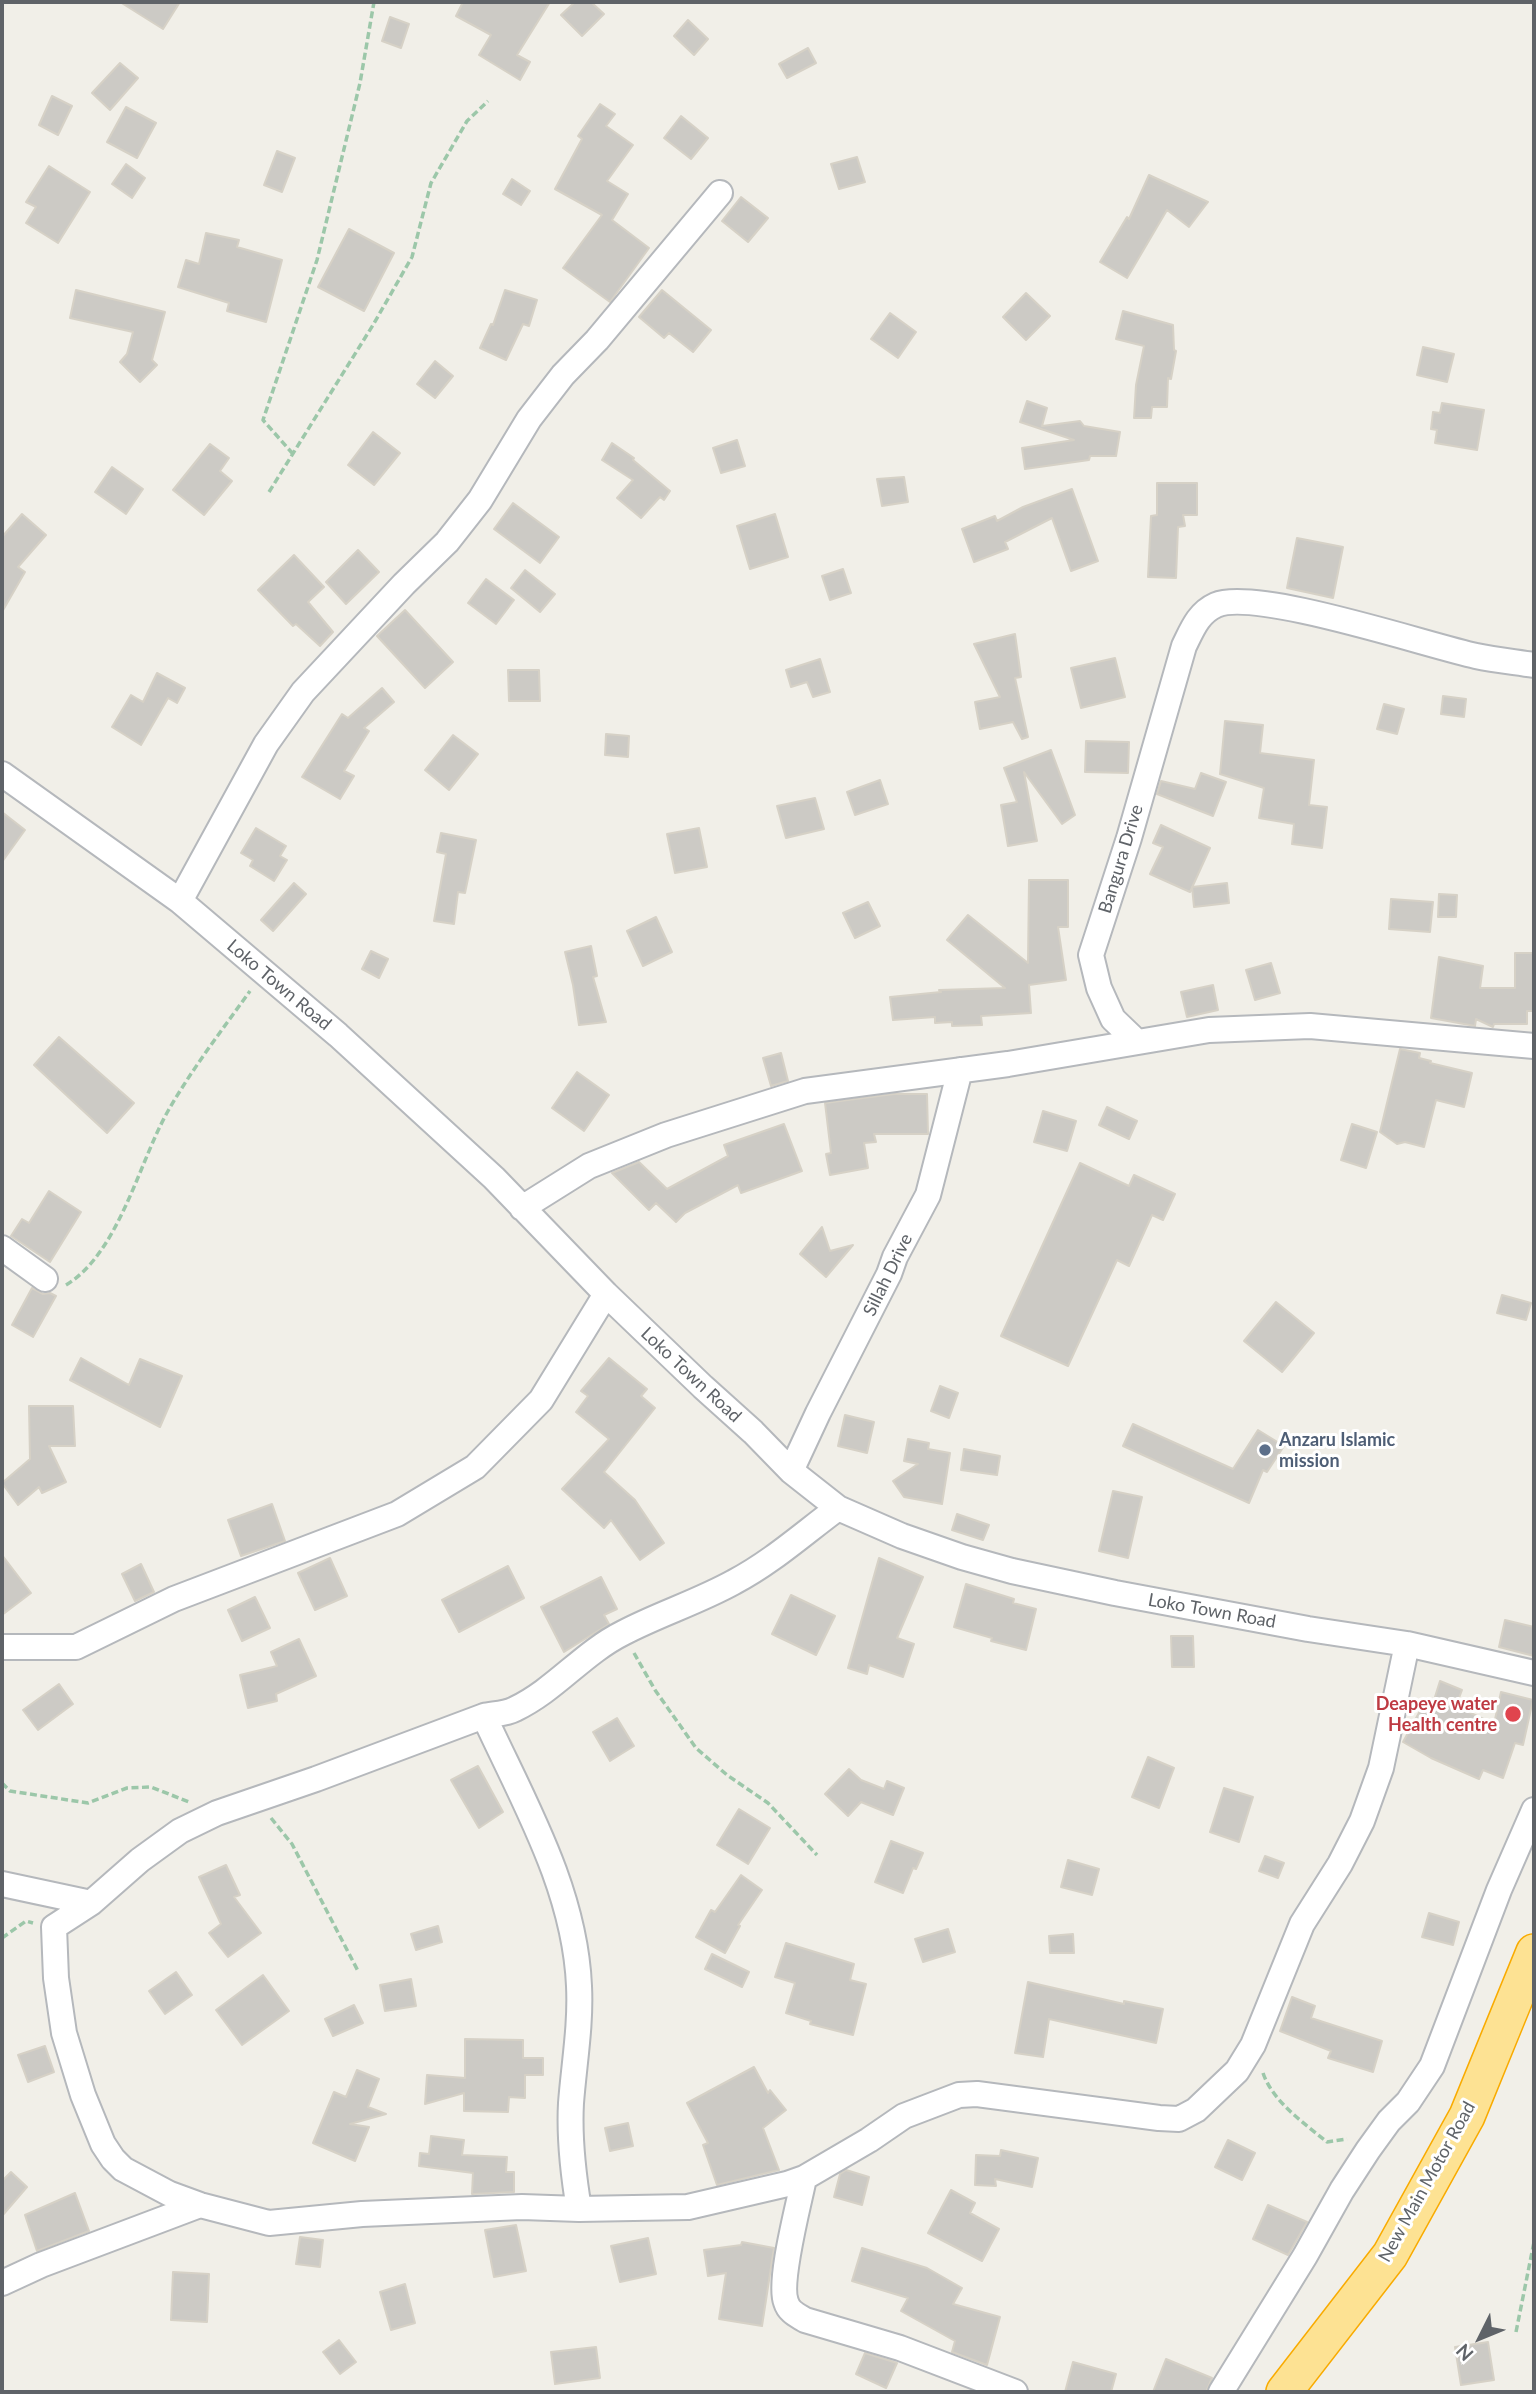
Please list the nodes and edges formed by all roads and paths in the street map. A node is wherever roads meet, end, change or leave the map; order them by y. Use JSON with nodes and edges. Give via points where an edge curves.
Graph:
{"nodes":[{"id":1,"x":374,"y":2,"type":"edge"},
{"id":2,"x":488,"y":101,"type":"dead end"},
{"id":3,"x":720,"y":193,"type":"dead end"},
{"id":4,"x":293,"y":454,"type":"junction"},
{"id":5,"x":269,"y":492,"type":"dead end"},
{"id":6,"x":1534,"y":665,"type":"edge"},
{"id":7,"x":2,"y":774,"type":"edge"},
{"id":8,"x":180,"y":901,"type":"junction"},
{"id":9,"x":264,"y":973,"type":"junction"},
{"id":10,"x":1136,"y":1042,"type":"junction"},
{"id":11,"x":1534,"y":1046,"type":"edge"},
{"id":12,"x":960,"y":1070,"type":"junction"},
{"id":13,"x":522,"y":1208,"type":"junction"},
{"id":14,"x":2,"y":1248,"type":"edge"},
{"id":15,"x":45,"y":1279,"type":"joint"},
{"id":16,"x":606,"y":1294,"type":"junction"},
{"id":17,"x":792,"y":1471,"type":"junction"},
{"id":18,"x":838,"y":1507,"type":"junction"},
{"id":19,"x":623,"y":1633,"type":"junction"},
{"id":20,"x":1407,"y":1644,"type":"junction"},
{"id":21,"x":2,"y":1647,"type":"edge"},
{"id":22,"x":1534,"y":1673,"type":"edge"},
{"id":23,"x":484,"y":1716,"type":"junction"},
{"id":24,"x":2,"y":1783,"type":"edge"},
{"id":25,"x":256,"y":1799,"type":"junction"},
{"id":26,"x":1534,"y":1810,"type":"edge"},
{"id":27,"x":217,"y":1813,"type":"junction"},
{"id":28,"x":817,"y":1856,"type":"dead end"},
{"id":29,"x":2,"y":1884,"type":"edge"},
{"id":30,"x":91,"y":1903,"type":"junction"},
{"id":31,"x":54,"y":1927,"type":"junction"},
{"id":32,"x":2,"y":1938,"type":"edge"},
{"id":33,"x":1534,"y":1952,"type":"edge"},
{"id":34,"x":358,"y":1971,"type":"dead end"},
{"id":35,"x":1534,"y":2007,"type":"edge"},
{"id":36,"x":1253,"y":2045,"type":"junction"},
{"id":37,"x":1390,"y":2121,"type":"junction"},
{"id":38,"x":804,"y":2178,"type":"junction"},
{"id":39,"x":200,"y":2205,"type":"junction"},
{"id":40,"x":579,"y":2209,"type":"junction"},
{"id":41,"x":1534,"y":2242,"type":"edge"},
{"id":42,"x":2,"y":2283,"type":"edge"},
{"id":43,"x":1516,"y":2332,"type":"dead end"},
{"id":44,"x":1015,"y":2392,"type":"edge"},
{"id":45,"x":1221,"y":2392,"type":"edge"},
{"id":46,"x":1284,"y":2392,"type":"edge"},
{"id":47,"x":1308,"y":2392,"type":"edge"}],
"edges":[{"from":1,"to":4,"type":"path","via":[[360,83],[317,260],[263,421]]},
{"from":2,"to":4,"type":"path","via":[[467,121],[431,183],[412,257]]},
{"from":3,"to":8,"type":"street","via":[[563,375],[447,542],[303,692],[266,744]]},
{"from":4,"to":5,"type":"path"},
{"from":6,"to":10,"type":"street","name":"Bangura Drive","via":[[1476,656],[1280,607],[1241,602],[1217,605],[1196,621],[1184,646],[1091,955],[1113,1019]]},
{"from":7,"to":8,"type":"street","name":"Loko Town Road"},
{"from":8,"to":9,"type":"street","name":"Loko Town Road"},
{"from":9,"to":13,"type":"street","name":"Loko Town Road","via":[[338,1035]]},
{"from":9,"to":15,"type":"path","via":[[167,1112],[114,1229],[96,1255],[64,1286]]},
{"from":10,"to":11,"type":"street","via":[[1209,1030],[1310,1026]]},
{"from":10,"to":12,"type":"street"},
{"from":12,"to":13,"type":"street","via":[[805,1091],[757,1105],[589,1166]]},
{"from":12,"to":17,"type":"street","name":"Sillah Drive","via":[[928,1195]]},
{"from":13,"to":16,"type":"street","name":"Loko Town Road"},
{"from":14,"to":15,"type":"street"},
{"from":16,"to":17,"type":"street","name":"Loko Town Road"},
{"from":16,"to":21,"type":"street","via":[[541,1400],[475,1467],[397,1514],[174,1599],[76,1647]]},
{"from":17,"to":18,"type":"street","name":"Loko Town Road"},
{"from":18,"to":19,"type":"street","via":[[735,1581]]},
{"from":18,"to":20,"type":"street","name":"Loko Town Road","via":[[902,1536],[1012,1571],[1128,1596]]},
{"from":19,"to":23,"type":"street","via":[[590,1653],[535,1698],[513,1711]]},
{"from":19,"to":28,"type":"path","via":[[655,1690],[696,1748],[768,1803]]},
{"from":20,"to":22,"type":"street","name":"Loko Town Road"},
{"from":20,"to":36,"type":"street","via":[[1381,1768],[1362,1821],[1302,1924]]},
{"from":23,"to":25,"type":"street"},
{"from":23,"to":40,"type":"street","via":[[563,1892],[575,1949],[579,2008],[571,2158]]},
{"from":24,"to":27,"type":"path","via":[[10,1791],[88,1804],[127,1788],[150,1787]]},
{"from":25,"to":27,"type":"street"},
{"from":25,"to":34,"type":"path","via":[[292,1844]]},
{"from":26,"to":37,"type":"street","via":[[1432,2066]]},
{"from":27,"to":30,"type":"street","via":[[180,1831]]},
{"from":29,"to":30,"type":"street"},
{"from":30,"to":31,"type":"street"},
{"from":31,"to":32,"type":"path","via":[[26,1921]]},
{"from":31,"to":39,"type":"street","via":[[64,2034],[103,2144],[123,2169]]},
{"from":33,"to":46,"type":"highway","name":"New Main Motor Road","via":[[1467,2116],[1390,2255]]},
{"from":35,"to":47,"type":"highway","name":"New Main Motor Road","via":[[1482,2125],[1405,2266]]},
{"from":36,"to":37,"type":"path","via":[[1267,2085],[1297,2118],[1327,2141],[1346,2139]]},
{"from":36,"to":38,"type":"street","via":[[1230,2079],[1179,2119],[959,2095],[904,2116]]},
{"from":37,"to":45,"type":"street","via":[[1342,2190]]},
{"from":38,"to":40,"type":"street","via":[[688,2207]]},
{"from":38,"to":44,"type":"street","via":[[787,2258],[785,2300],[792,2313]]},
{"from":39,"to":40,"type":"street","via":[[269,2223],[362,2214]]},
{"from":39,"to":42,"type":"street"},
{"from":41,"to":43,"type":"path"}]}
